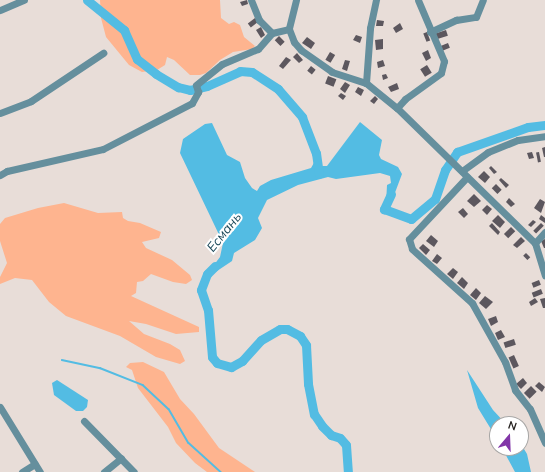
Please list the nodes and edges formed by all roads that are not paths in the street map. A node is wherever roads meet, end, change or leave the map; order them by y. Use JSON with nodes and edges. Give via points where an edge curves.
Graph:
{"nodes":[{"id":1,"x":24,"y":0,"type":"edge"},
{"id":2,"x":252,"y":0,"type":"edge"},
{"id":3,"x":296,"y":0,"type":"edge"},
{"id":4,"x":376,"y":0,"type":"edge"},
{"id":5,"x":418,"y":0,"type":"edge"},
{"id":6,"x":483,"y":0,"type":"edge"},
{"id":7,"x":0,"y":10,"type":"edge"},
{"id":8,"x":289,"y":29,"type":"junction"},
{"id":9,"x":430,"y":32,"type":"junction"},
{"id":10,"x":272,"y":34,"type":"junction"},
{"id":11,"x":102,"y":53,"type":"dead end"},
{"id":12,"x":366,"y":83,"type":"junction"},
{"id":13,"x":398,"y":108,"type":"junction"},
{"id":14,"x":0,"y":113,"type":"edge"},
{"id":15,"x":545,"y":136,"type":"edge"},
{"id":16,"x":462,"y":172,"type":"junction"},
{"id":17,"x":0,"y":175,"type":"edge"},
{"id":18,"x":545,"y":232,"type":"edge"},
{"id":19,"x":535,"y":243,"type":"junction"},
{"id":20,"x":545,"y":276,"type":"edge"},
{"id":21,"x":0,"y":407,"type":"edge"},
{"id":22,"x":84,"y":421,"type":"dead end"},
{"id":23,"x":545,"y":443,"type":"edge"},
{"id":24,"x":121,"y":458,"type":"junction"},
{"id":25,"x":35,"y":464,"type":"junction"},
{"id":26,"x":22,"y":472,"type":"edge"},
{"id":27,"x":40,"y":472,"type":"edge"},
{"id":28,"x":104,"y":472,"type":"edge"},
{"id":29,"x":134,"y":472,"type":"edge"}],
"edges":[{"from":1,"to":7,"type":"street"},
{"from":2,"to":10,"type":"street","via":[[259,20]]},
{"from":3,"to":8,"type":"street"},
{"from":4,"to":12,"type":"street","via":[[370,28]]},
{"from":5,"to":9,"type":"street"},
{"from":6,"to":9,"type":"street","via":[[476,17],[456,20]]},
{"from":8,"to":10,"type":"street"},
{"from":8,"to":12,"type":"street","via":[[294,42],[332,72]]},
{"from":9,"to":13,"type":"street","via":[[444,60],[441,73],[405,99]]},
{"from":10,"to":17,"type":"street","via":[[258,49],[222,64],[196,85],[198,92],[192,102],[103,149],[7,171]]},
{"from":11,"to":14,"type":"street","via":[[31,101]]},
{"from":12,"to":13,"type":"street"},
{"from":13,"to":16,"type":"street"},
{"from":15,"to":16,"type":"street","via":[[518,140],[488,152]]},
{"from":16,"to":19,"type":"street"},
{"from":16,"to":23,"type":"street","via":[[409,239],[412,249],[472,303],[505,362],[515,390],[530,409]]},
{"from":18,"to":19,"type":"street"},
{"from":19,"to":20,"type":"street"},
{"from":21,"to":25,"type":"street"},
{"from":22,"to":24,"type":"street"},
{"from":24,"to":28,"type":"street"},
{"from":24,"to":29,"type":"street"},
{"from":25,"to":26,"type":"street"},
{"from":25,"to":27,"type":"street"}]}
